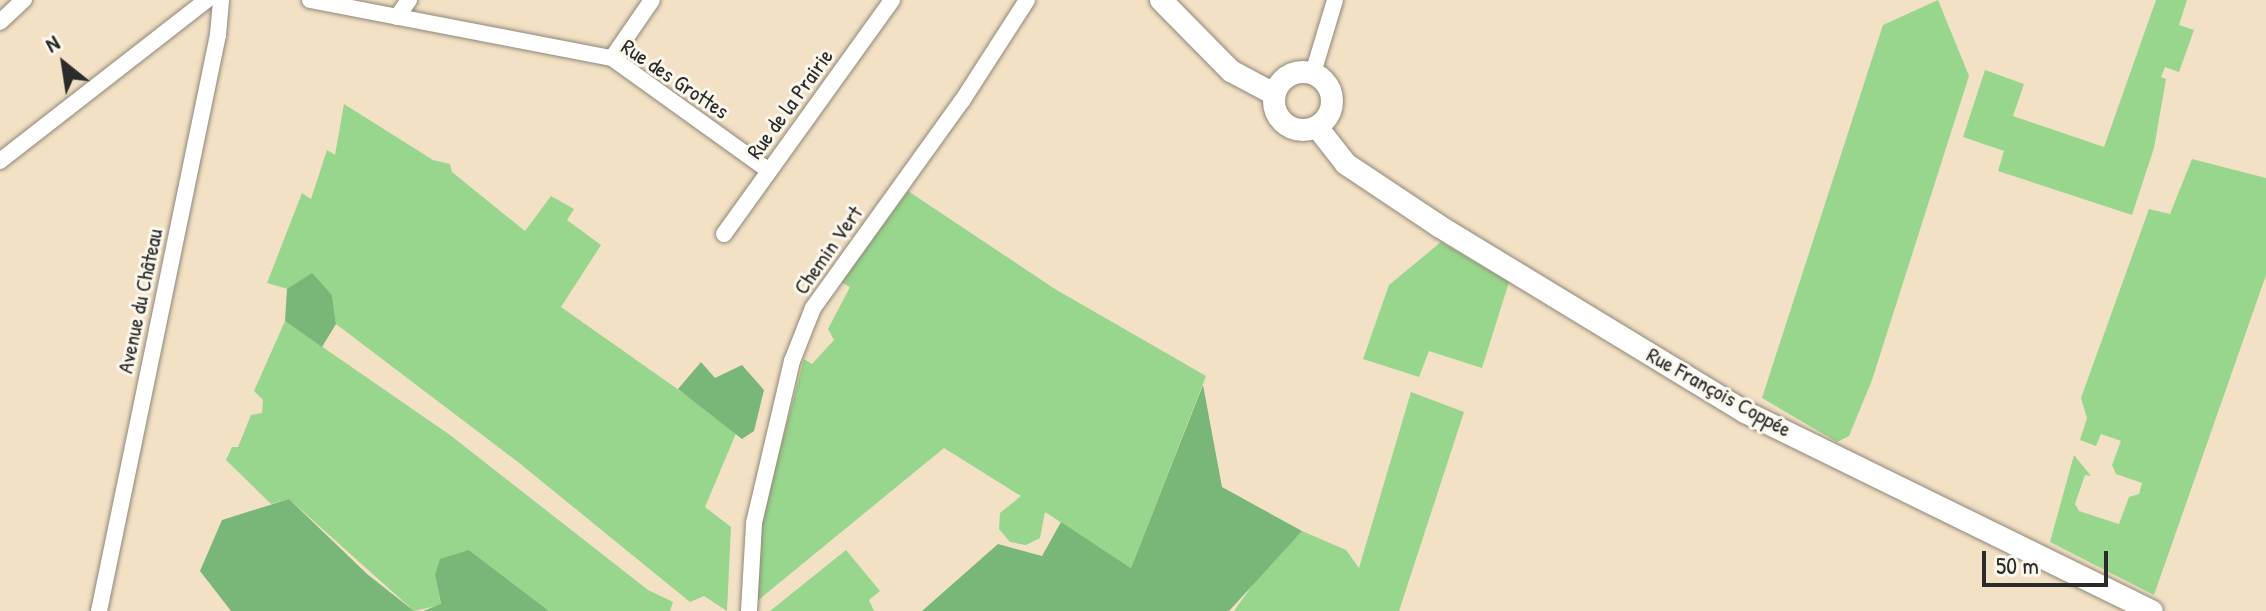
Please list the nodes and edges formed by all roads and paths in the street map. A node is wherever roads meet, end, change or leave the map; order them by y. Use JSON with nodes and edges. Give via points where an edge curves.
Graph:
{"nodes":[{"id":1,"x":24,"y":0,"type":"edge"},
{"id":2,"x":207,"y":0,"type":"edge"},
{"id":3,"x":221,"y":0,"type":"edge"},
{"id":4,"x":310,"y":0,"type":"edge"},
{"id":5,"x":409,"y":0,"type":"edge"},
{"id":6,"x":652,"y":0,"type":"edge"},
{"id":7,"x":892,"y":0,"type":"edge"},
{"id":8,"x":1027,"y":0,"type":"edge"},
{"id":9,"x":1161,"y":0,"type":"edge"},
{"id":10,"x":1335,"y":0,"type":"edge"},
{"id":11,"x":397,"y":17,"type":"junction"},
{"id":12,"x":0,"y":22,"type":"edge"},
{"id":13,"x":612,"y":58,"type":"junction"},
{"id":14,"x":1313,"y":73,"type":"junction"},
{"id":15,"x":1274,"y":94,"type":"junction"},
{"id":16,"x":1317,"y":127,"type":"junction"},
{"id":17,"x":0,"y":161,"type":"edge"},
{"id":18,"x":769,"y":171,"type":"junction"},
{"id":19,"x":724,"y":234,"type":"dead end"},
{"id":20,"x":99,"y":611,"type":"edge"},
{"id":21,"x":749,"y":611,"type":"edge"},
{"id":22,"x":2152,"y":611,"type":"edge"}],
"edges":[{"from":1,"to":12,"type":"street"},
{"from":2,"to":17,"type":"street"},
{"from":3,"to":20,"type":"street","name":"Avenue du Château"},
{"from":4,"to":11,"type":"street","name":"Rue des Grottes"},
{"from":5,"to":11,"type":"street"},
{"from":6,"to":13,"type":"street"},
{"from":7,"to":18,"type":"street","name":"Rue de la Prairie"},
{"from":8,"to":21,"type":"street","name":"Chemin Vert","via":[[813,308],[792,361],[754,523]]},
{"from":9,"to":15,"type":"street","via":[[1231,71]]},
{"from":10,"to":14,"type":"street"},
{"from":11,"to":13,"type":"street","name":"Rue des Grottes"},
{"from":13,"to":18,"type":"street","name":"Rue des Grottes"},
{"from":14,"to":15,"type":"street","via":[[1289,75]]},
{"from":14,"to":16,"type":"street","via":[[1327,83],[1333,99],[1329,115]]},
{"from":15,"to":16,"type":"street","via":[[1275,111],[1285,124],[1301,130]]},
{"from":16,"to":22,"type":"street","name":"Rue François Coppée","via":[[1346,164],[1745,412]]},
{"from":18,"to":19,"type":"street","name":"Rue de la Prairie"}]}
